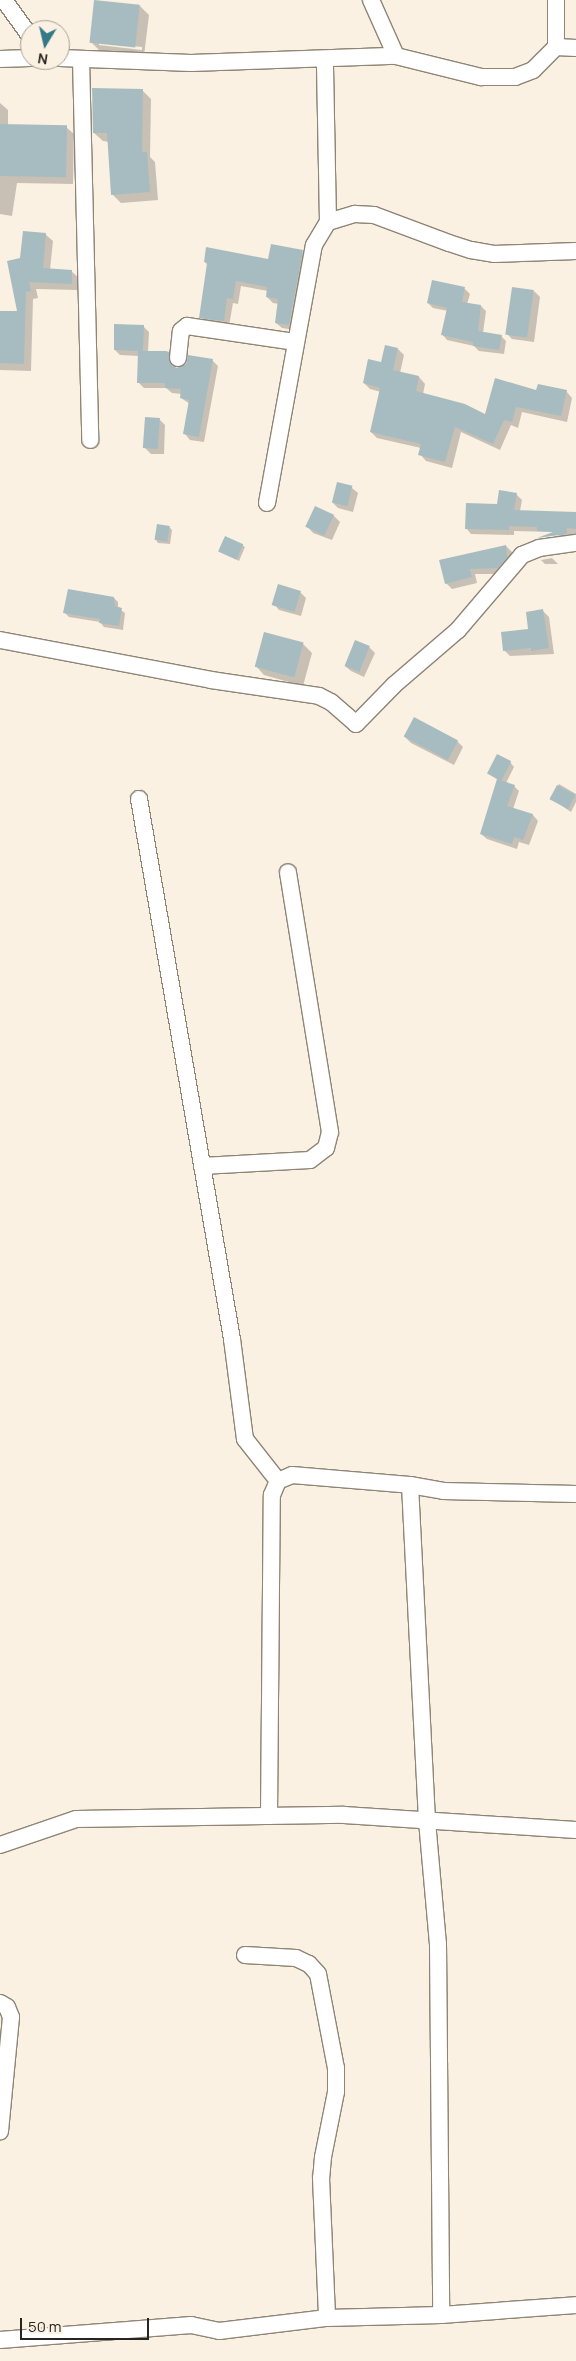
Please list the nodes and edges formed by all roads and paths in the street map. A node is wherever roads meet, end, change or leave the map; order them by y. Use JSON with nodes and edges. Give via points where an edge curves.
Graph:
{"nodes":[{"id":1,"x":4,"y":0,"type":"edge"},
{"id":2,"x":371,"y":0,"type":"edge"},
{"id":3,"x":556,"y":0,"type":"edge"},
{"id":4,"x":20,"y":22,"type":"edge"},
{"id":5,"x":556,"y":47,"type":"junction"},
{"id":6,"x":576,"y":48,"type":"edge"},
{"id":7,"x":396,"y":56,"type":"junction"},
{"id":8,"x":20,"y":58,"type":"edge"},
{"id":9,"x":70,"y":58,"type":"edge"},
{"id":10,"x":0,"y":59,"type":"edge"},
{"id":11,"x":81,"y":59,"type":"junction"},
{"id":12,"x":325,"y":60,"type":"junction"},
{"id":13,"x":328,"y":222,"type":"junction"},
{"id":14,"x":576,"y":251,"type":"edge"},
{"id":15,"x":296,"y":342,"type":"junction"},
{"id":16,"x":178,"y":358,"type":"dead end"},
{"id":17,"x":90,"y":440,"type":"dead end"},
{"id":18,"x":267,"y":503,"type":"dead end"},
{"id":19,"x":576,"y":543,"type":"edge"},
{"id":20,"x":0,"y":640,"type":"edge"},
{"id":21,"x":139,"y":800,"type":"dead end"},
{"id":22,"x":288,"y":872,"type":"dead end"},
{"id":23,"x":202,"y":1166,"type":"junction"},
{"id":24,"x":278,"y":1482,"type":"junction"},
{"id":25,"x":410,"y":1485,"type":"junction"},
{"id":26,"x":576,"y":1494,"type":"edge"},
{"id":27,"x":269,"y":1816,"type":"junction"},
{"id":28,"x":426,"y":1821,"type":"junction"},
{"id":29,"x":576,"y":1830,"type":"edge"},
{"id":30,"x":0,"y":1845,"type":"edge"},
{"id":31,"x":245,"y":1955,"type":"dead end"},
{"id":32,"x":0,"y":2003,"type":"edge"},
{"id":33,"x":0,"y":2131,"type":"edge"},
{"id":34,"x":576,"y":2305,"type":"edge"},
{"id":35,"x":441,"y":2315,"type":"junction"},
{"id":36,"x":328,"y":2318,"type":"junction"},
{"id":37,"x":0,"y":2340,"type":"edge"}],
"edges":[{"from":1,"to":4,"type":"street"},
{"from":2,"to":7,"type":"street"},
{"from":3,"to":5,"type":"street"},
{"from":5,"to":6,"type":"street"},
{"from":5,"to":7,"type":"street","via":[[533,70],[515,77],[481,77]]},
{"from":7,"to":12,"type":"street"},
{"from":8,"to":10,"type":"street"},
{"from":9,"to":11,"type":"street"},
{"from":11,"to":12,"type":"street","via":[[191,63]]},
{"from":11,"to":17,"type":"street"},
{"from":12,"to":13,"type":"street"},
{"from":13,"to":14,"type":"street","via":[[356,214],[374,215],[449,244],[494,254]]},
{"from":13,"to":15,"type":"street","via":[[314,245]]},
{"from":15,"to":16,"type":"street","via":[[187,326],[181,331]]},
{"from":15,"to":18,"type":"street"},
{"from":19,"to":20,"type":"street","via":[[539,548],[522,555],[458,630],[394,685],[356,724],[319,696],[212,680]]},
{"from":21,"to":23,"type":"street"},
{"from":22,"to":23,"type":"street","via":[[330,1132],[326,1148],[310,1160]]},
{"from":23,"to":24,"type":"street","via":[[232,1339],[245,1439]]},
{"from":24,"to":25,"type":"street","via":[[292,1475]]},
{"from":24,"to":27,"type":"street","via":[[272,1495]]},
{"from":25,"to":26,"type":"street","via":[[443,1491]]},
{"from":25,"to":28,"type":"street"},
{"from":27,"to":28,"type":"street"},
{"from":27,"to":30,"type":"street","via":[[76,1818]]},
{"from":28,"to":29,"type":"street"},
{"from":28,"to":35,"type":"street","via":[[438,1944]]},
{"from":31,"to":36,"type":"street","via":[[296,1958],[309,1964],[318,1974],[336,2068],[336,2092],[321,2178]]},
{"from":32,"to":33,"type":"street","via":[[7,2007],[11,2017]]},
{"from":34,"to":35,"type":"street"},
{"from":35,"to":36,"type":"street"},
{"from":36,"to":37,"type":"street","via":[[219,2330],[191,2325]]}]}
